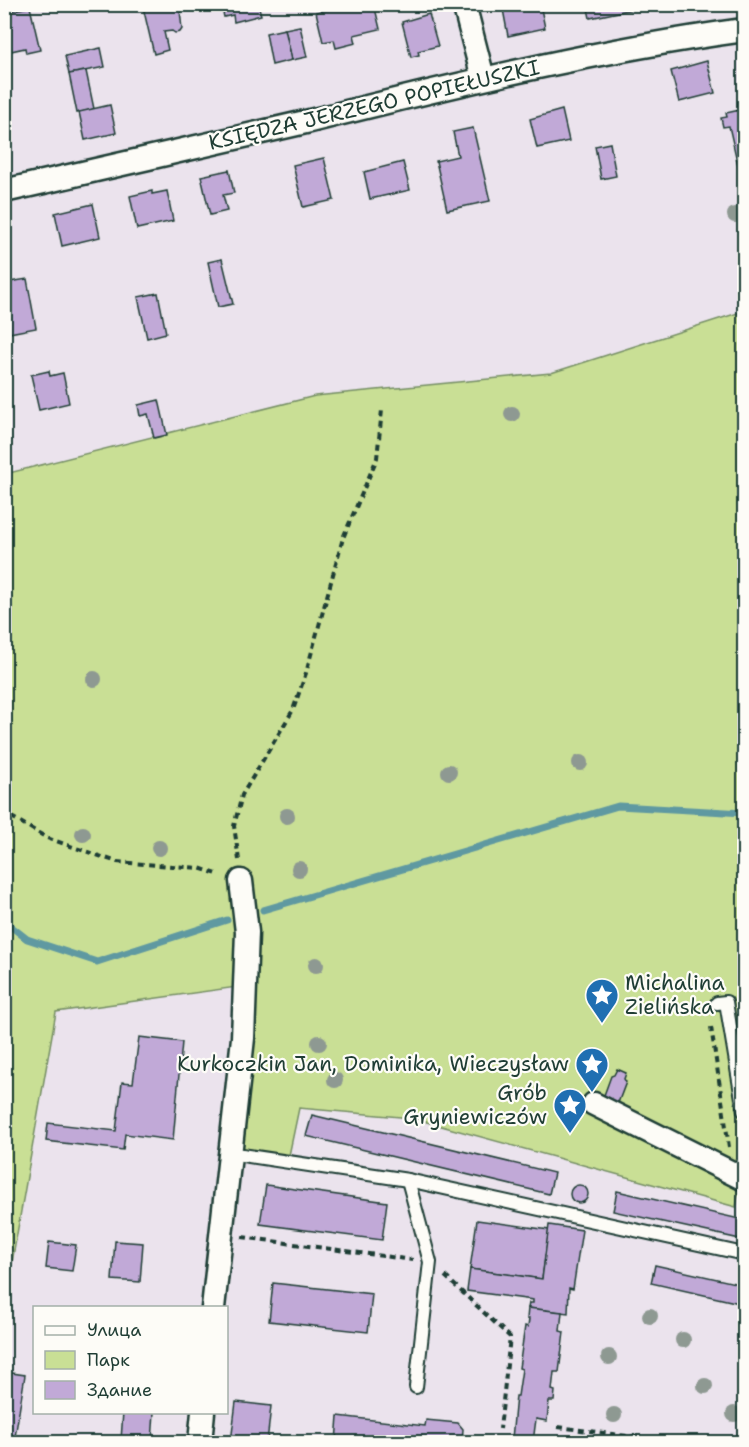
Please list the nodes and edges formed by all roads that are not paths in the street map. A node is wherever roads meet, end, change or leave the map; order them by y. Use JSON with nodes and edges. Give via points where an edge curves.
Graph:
{"nodes":[{"id":1,"x":464,"y":4,"type":"edge"},
{"id":2,"x":744,"y":30,"type":"edge"},
{"id":3,"x":483,"y":78,"type":"junction"},
{"id":4,"x":4,"y":191,"type":"edge"},
{"id":5,"x":241,"y":881,"type":"road end"},
{"id":6,"x":717,"y":1004,"type":"road end"},
{"id":7,"x":594,"y":1104,"type":"dead end"},
{"id":8,"x":744,"y":1111,"type":"edge"},
{"id":9,"x":229,"y":1153,"type":"junction"},
{"id":10,"x":739,"y":1177,"type":"edge"},
{"id":11,"x":408,"y":1180,"type":"junction"},
{"id":12,"x":744,"y":1254,"type":"edge"},
{"id":13,"x":213,"y":1306,"type":"edge"},
{"id":14,"x":416,"y":1387,"type":"dead end"},
{"id":15,"x":203,"y":1414,"type":"edge"},
{"id":16,"x":200,"y":1443,"type":"edge"}],
"edges":[{"from":1,"to":3,"type":"street"},
{"from":2,"to":3,"type":"street","name":"KSIĘDZA JERZEGO POPIEŁUSZKI","via":[[676,39]]},
{"from":3,"to":4,"type":"street","name":"KSIĘDZA JERZEGO POPIEŁUSZKI"},
{"from":5,"to":9,"type":"street","via":[[247,932],[243,1038]]},
{"from":6,"to":8,"type":"lane","via":[[726,1002]]},
{"from":7,"to":10,"type":"street"},
{"from":9,"to":11,"type":"lane"},
{"from":9,"to":13,"type":"street"},
{"from":11,"to":12,"type":"lane"},
{"from":11,"to":14,"type":"lane","via":[[430,1262]]},
{"from":15,"to":16,"type":"street"}]}
